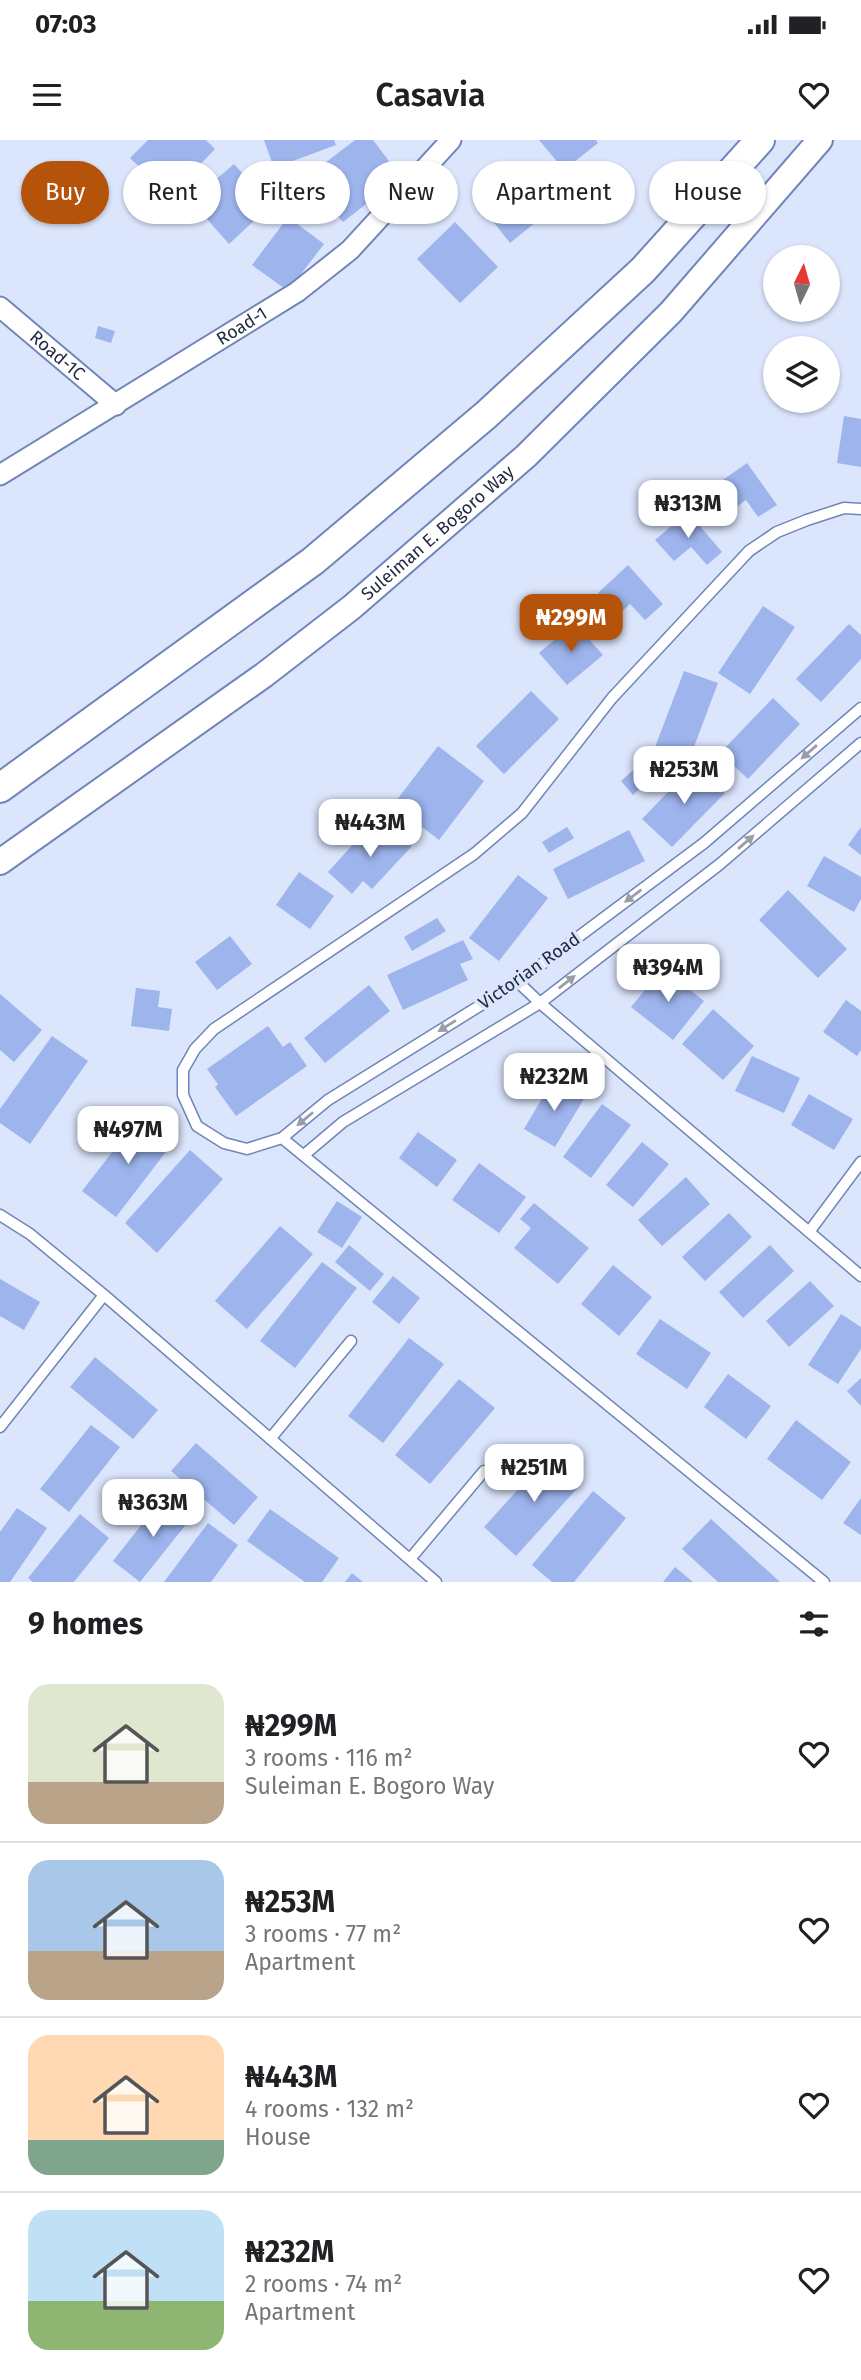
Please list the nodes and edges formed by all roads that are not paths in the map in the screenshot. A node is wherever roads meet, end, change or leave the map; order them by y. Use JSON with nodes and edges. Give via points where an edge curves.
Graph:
{"nodes":[{"id":1,"x":450,"y":140,"type":"edge"},
{"id":2,"x":760,"y":140,"type":"edge"},
{"id":3,"x":820,"y":140,"type":"edge"},
{"id":4,"x":0,"y":307,"type":"edge"},
{"id":5,"x":116,"y":405,"type":"junction"},
{"id":6,"x":0,"y":475,"type":"edge"},
{"id":7,"x":861,"y":509,"type":"edge"},
{"id":8,"x":861,"y":708,"type":"edge"},
{"id":9,"x":861,"y":743,"type":"edge"},
{"id":10,"x":0,"y":788,"type":"edge"},
{"id":11,"x":0,"y":862,"type":"edge"},
{"id":12,"x":518,"y":982,"type":"junction"},
{"id":13,"x":540,"y":1003,"type":"junction"},
{"id":14,"x":282,"y":1138,"type":"junction"},
{"id":15,"x":304,"y":1156,"type":"junction"},
{"id":16,"x":861,"y":1162,"type":"edge"},
{"id":17,"x":0,"y":1215,"type":"edge"},
{"id":18,"x":808,"y":1232,"type":"junction"},
{"id":19,"x":861,"y":1276,"type":"edge"},
{"id":20,"x":104,"y":1295,"type":"junction"},
{"id":21,"x":351,"y":1341,"type":"dead end"},
{"id":22,"x":0,"y":1427,"type":"edge"},
{"id":23,"x":270,"y":1439,"type":"junction"},
{"id":24,"x":484,"y":1471,"type":"dead end"},
{"id":25,"x":410,"y":1559,"type":"junction"},
{"id":26,"x":436,"y":1582,"type":"edge"},
{"id":27,"x":824,"y":1582,"type":"edge"}],
"edges":[{"from":1,"to":5,"type":"street","name":"Road-1","via":[[350,250],[297,292]]},
{"from":2,"to":10,"type":"main road","via":[[643,270],[486,415],[313,561]]},
{"from":3,"to":11,"type":"street","name":"Suleiman E. Bogoro Way","via":[[671,312],[526,456],[352,607],[264,675]]},
{"from":4,"to":5,"type":"street","name":"Road-1C"},
{"from":5,"to":6,"type":"street","name":"Road-1"},
{"from":7,"to":14,"type":"lane","via":[[844,508],[807,520],[777,532],[749,551],[612,698],[522,813],[474,855],[214,1029],[195,1049],[183,1070],[183,1095],[197,1126],[224,1143],[247,1149]]},
{"from":8,"to":12,"type":"lane","name":"Victorian Road","one_way":true,"via":[[704,843]]},
{"from":13,"to":9,"type":"lane","name":"Victorian Road","one_way":true,"via":[[720,864]]},
{"from":12,"to":13,"type":"lane"},
{"from":12,"to":14,"type":"lane","name":"Victorian Road","one_way":true,"via":[[328,1100]]},
{"from":13,"to":15,"type":"lane","name":"Victorian Road","via":[[343,1122]]},
{"from":13,"to":18,"type":"lane"},
{"from":14,"to":15,"type":"lane"},
{"from":15,"to":27,"type":"lane"},
{"from":16,"to":18,"type":"lane"},
{"from":17,"to":20,"type":"lane"},
{"from":18,"to":19,"type":"lane"},
{"from":20,"to":22,"type":"lane"},
{"from":20,"to":23,"type":"lane"},
{"from":21,"to":23,"type":"lane"},
{"from":23,"to":25,"type":"lane"},
{"from":24,"to":25,"type":"lane"},
{"from":25,"to":26,"type":"lane"}]}
